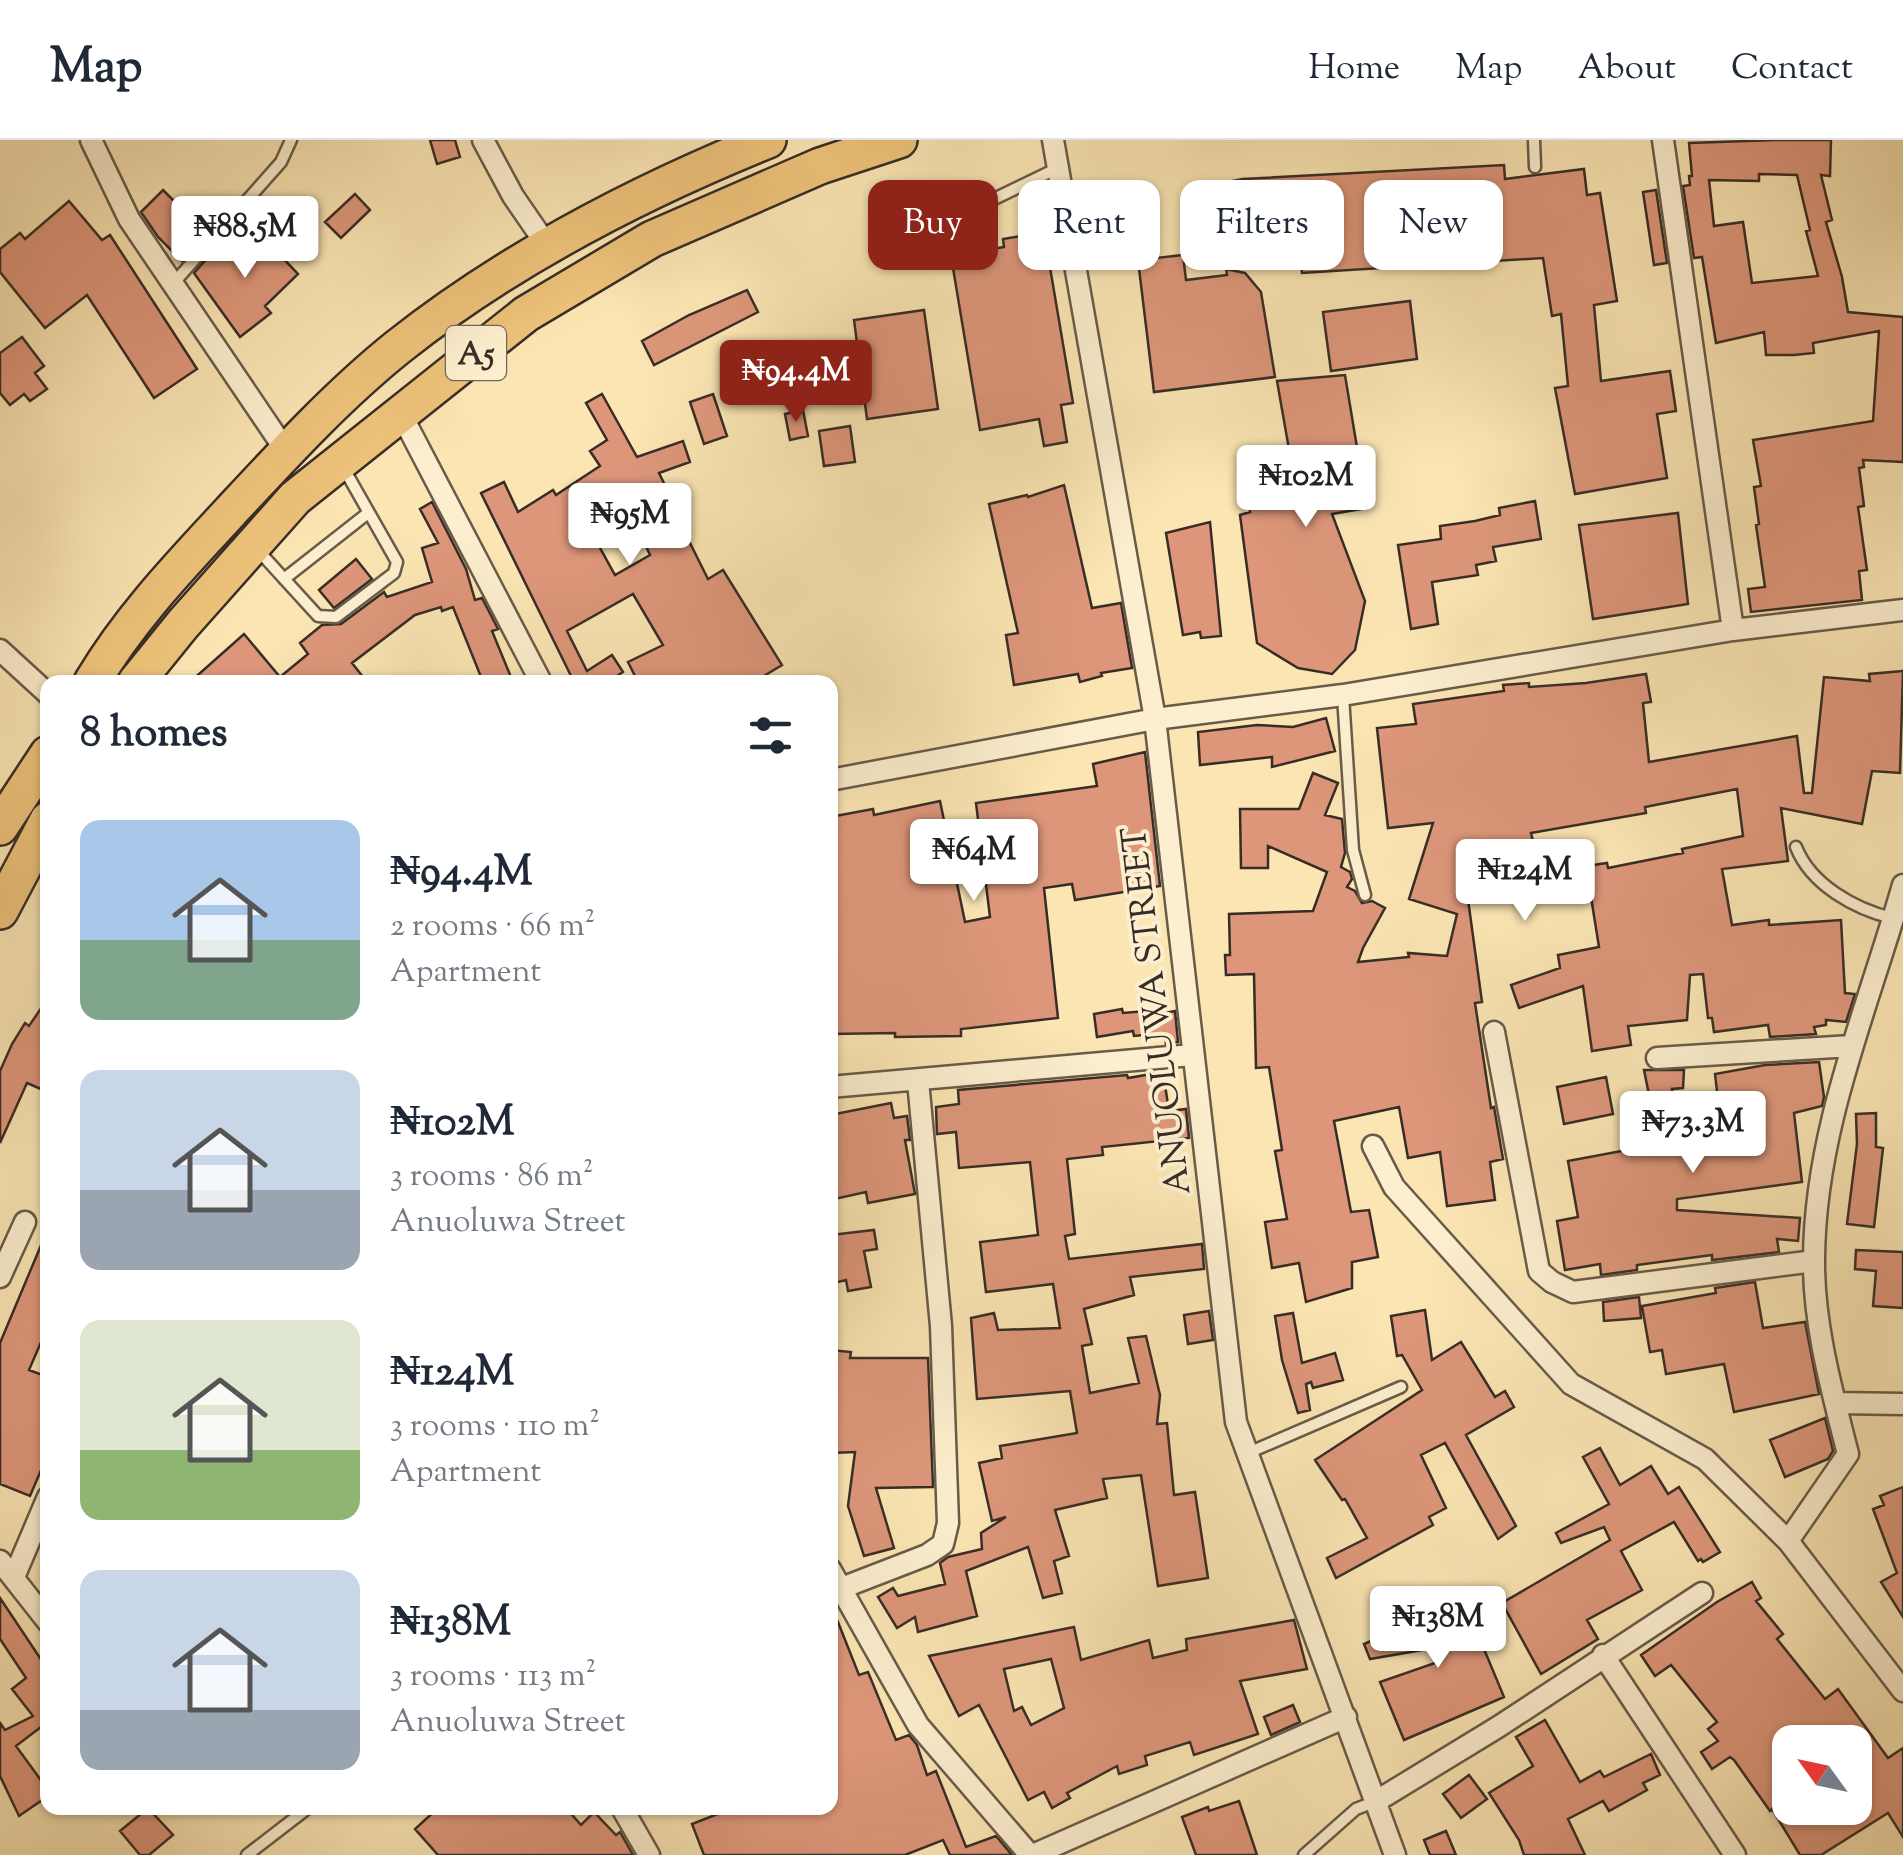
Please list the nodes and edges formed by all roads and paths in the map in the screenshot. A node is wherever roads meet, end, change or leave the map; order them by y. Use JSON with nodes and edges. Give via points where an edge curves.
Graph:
{"nodes":[{"id":1,"x":91,"y":140,"type":"edge"},
{"id":2,"x":291,"y":140,"type":"edge"},
{"id":3,"x":482,"y":140,"type":"edge"},
{"id":4,"x":768,"y":140,"type":"edge"},
{"id":5,"x":899,"y":140,"type":"edge"},
{"id":6,"x":1053,"y":140,"type":"edge"},
{"id":7,"x":1534,"y":140,"type":"edge"},
{"id":8,"x":1663,"y":140,"type":"edge"},
{"id":9,"x":1536,"y":167,"type":"dead end"},
{"id":10,"x":1058,"y":168,"type":"junction"},
{"id":11,"x":998,"y":197,"type":"edge"},
{"id":12,"x":546,"y":244,"type":"junction"},
{"id":13,"x":172,"y":286,"type":"junction"},
{"id":14,"x":400,"y":412,"type":"junction"},
{"id":15,"x":286,"y":451,"type":"junction"},
{"id":16,"x":339,"y":460,"type":"junction"},
{"id":17,"x":368,"y":513,"type":"junction"},
{"id":18,"x":253,"y":544,"type":"junction"},
{"id":19,"x":284,"y":579,"type":"junction"},
{"id":20,"x":1903,"y":610,"type":"edge"},
{"id":21,"x":1733,"y":630,"type":"junction"},
{"id":22,"x":2,"y":656,"type":"edge"},
{"id":23,"x":97,"y":675,"type":"edge"},
{"id":24,"x":142,"y":675,"type":"edge"},
{"id":25,"x":537,"y":675,"type":"edge"},
{"id":26,"x":40,"y":687,"type":"edge"},
{"id":27,"x":1343,"y":695,"type":"junction"},
{"id":28,"x":1155,"y":719,"type":"junction"},
{"id":29,"x":40,"y":766,"type":"edge"},
{"id":30,"x":838,"y":778,"type":"edge"},
{"id":31,"x":0,"y":826,"type":"edge"},
{"id":32,"x":40,"y":835,"type":"edge"},
{"id":33,"x":1796,"y":847,"type":"dead end"},
{"id":34,"x":1365,"y":895,"type":"dead end"},
{"id":35,"x":1899,"y":902,"type":"edge"},
{"id":36,"x":0,"y":911,"type":"edge"},
{"id":37,"x":1494,"y":1032,"type":"dead end"},
{"id":38,"x":1851,"y":1046,"type":"junction"},
{"id":39,"x":1192,"y":1055,"type":"junction"},
{"id":40,"x":1658,"y":1058,"type":"dead end"},
{"id":41,"x":918,"y":1081,"type":"junction"},
{"id":42,"x":838,"y":1086,"type":"edge"},
{"id":43,"x":1373,"y":1146,"type":"dead end"},
{"id":44,"x":25,"y":1222,"type":"dead end"},
{"id":45,"x":1814,"y":1261,"type":"junction"},
{"id":46,"x":0,"y":1277,"type":"edge"},
{"id":47,"x":1400,"y":1387,"type":"dead end"},
{"id":48,"x":1835,"y":1403,"type":"junction"},
{"id":49,"x":1903,"y":1404,"type":"edge"},
{"id":50,"x":1248,"y":1453,"type":"junction"},
{"id":51,"x":40,"y":1511,"type":"edge"},
{"id":52,"x":1788,"y":1541,"type":"junction"},
{"id":53,"x":7,"y":1569,"type":"edge"},
{"id":54,"x":839,"y":1589,"type":"joint"},
{"id":55,"x":1702,"y":1593,"type":"dead end"},
{"id":56,"x":40,"y":1612,"type":"edge"},
{"id":57,"x":1603,"y":1655,"type":"junction"},
{"id":58,"x":1903,"y":1691,"type":"edge"},
{"id":59,"x":1346,"y":1716,"type":"junction"},
{"id":60,"x":1375,"y":1802,"type":"junction"},
{"id":61,"x":299,"y":1815,"type":"edge"},
{"id":62,"x":626,"y":1815,"type":"edge"},
{"id":63,"x":246,"y":1855,"type":"edge"},
{"id":64,"x":649,"y":1855,"type":"edge"},
{"id":65,"x":1032,"y":1855,"type":"edge"},
{"id":66,"x":1304,"y":1855,"type":"edge"},
{"id":67,"x":1396,"y":1855,"type":"edge"},
{"id":68,"x":1735,"y":1855,"type":"edge"}],
"edges":[{"from":1,"to":13,"type":"street","via":[[129,219]]},
{"from":2,"to":13,"type":"lane","via":[[280,162]]},
{"from":3,"to":12,"type":"street"},
{"from":4,"to":12,"type":"highway","number":"A5"},
{"from":5,"to":14,"type":"highway","number":"A5","via":[[820,166],[652,240],[526,314]]},
{"from":6,"to":10,"type":"street","name":"ANUOLUWA STREET"},
{"from":7,"to":9,"type":"lane"},
{"from":8,"to":21,"type":"street"},
{"from":10,"to":11,"type":"lane"},
{"from":10,"to":28,"type":"street","name":"ANUOLUWA STREET"},
{"from":12,"to":15,"type":"highway","number":"A5","via":[[398,347]]},
{"from":13,"to":15,"type":"street"},
{"from":14,"to":16,"type":"highway","number":"A5"},
{"from":14,"to":25,"type":"street"},
{"from":15,"to":23,"type":"highway","number":"A5","via":[[150,598]]},
{"from":16,"to":17,"type":"lane"},
{"from":16,"to":18,"type":"highway","number":"A5"},
{"from":17,"to":19,"type":"lane"},
{"from":17,"to":19,"type":"lane","via":[[396,562],[394,573],[336,618],[318,616]]},
{"from":18,"to":19,"type":"lane"},
{"from":18,"to":24,"type":"highway","number":"A5"},
{"from":20,"to":21,"type":"street"},
{"from":21,"to":27,"type":"street"},
{"from":22,"to":26,"type":"street"},
{"from":27,"to":28,"type":"street"},
{"from":27,"to":34,"type":"lane","via":[[1353,850]]},
{"from":28,"to":30,"type":"street"},
{"from":28,"to":39,"type":"street","name":"ANUOLUWA STREET"},
{"from":29,"to":31,"type":"highway"},
{"from":32,"to":36,"type":"highway"},
{"from":33,"to":35,"type":"lane","via":[[1838,895],[1871,913]]},
{"from":35,"to":38,"type":"street"},
{"from":37,"to":45,"type":"street","via":[[1539,1271],[1552,1282],[1573,1292]]},
{"from":38,"to":40,"type":"street"},
{"from":38,"to":45,"type":"street","via":[[1818,1186]]},
{"from":39,"to":41,"type":"street"},
{"from":39,"to":50,"type":"street","name":"ANUOLUWA STREET","via":[[1236,1422]]},
{"from":41,"to":42,"type":"street"},
{"from":41,"to":54,"type":"street","via":[[942,1326],[948,1523],[943,1544],[926,1555]]},
{"from":43,"to":52,"type":"street","via":[[1394,1186],[1570,1384],[1705,1459]]},
{"from":44,"to":46,"type":"street"},
{"from":45,"to":48,"type":"street"},
{"from":47,"to":50,"type":"lane"},
{"from":48,"to":49,"type":"street"},
{"from":48,"to":52,"type":"street","via":[[1848,1454]]},
{"from":50,"to":59,"type":"street","name":"ANUOLUWA STREET"},
{"from":51,"to":53,"type":"street"},
{"from":52,"to":58,"type":"street"},
{"from":53,"to":56,"type":"street"},
{"from":54,"to":65,"type":"street","via":[[918,1725]]},
{"from":55,"to":57,"type":"street"},
{"from":57,"to":60,"type":"street"},
{"from":57,"to":68,"type":"street"},
{"from":59,"to":60,"type":"street","name":"ANUOLUWA STREET"},
{"from":59,"to":65,"type":"street"},
{"from":60,"to":66,"type":"lane","via":[[1356,1809]]},
{"from":60,"to":67,"type":"street","name":"ANUOLUWA STREET"},
{"from":61,"to":63,"type":"lane"},
{"from":62,"to":64,"type":"street"}]}
